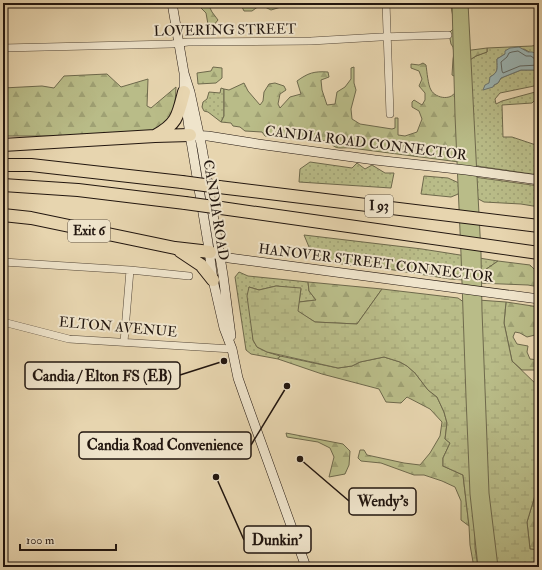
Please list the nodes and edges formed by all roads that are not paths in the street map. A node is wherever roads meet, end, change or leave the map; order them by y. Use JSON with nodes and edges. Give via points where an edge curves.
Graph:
{"nodes":[{"id":1,"x":172,"y":3,"type":"edge"},
{"id":2,"x":386,"y":3,"type":"edge"},
{"id":3,"x":448,"y":35,"type":"dead end"},
{"id":4,"x":388,"y":37,"type":"junction"},
{"id":5,"x":179,"y":44,"type":"junction"},
{"id":6,"x":3,"y":48,"type":"edge"},
{"id":7,"x":184,"y":73,"type":"junction"},
{"id":8,"x":184,"y":92,"type":"junction"},
{"id":9,"x":390,"y":114,"type":"dead end"},
{"id":10,"x":195,"y":135,"type":"junction"},
{"id":11,"x":155,"y":136,"type":"junction"},
{"id":12,"x":3,"y":145,"type":"edge"},
{"id":13,"x":3,"y":164,"type":"edge"},
{"id":14,"x":539,"y":180,"type":"edge"},
{"id":15,"x":3,"y":186,"type":"edge"},
{"id":16,"x":3,"y":214,"type":"edge"},
{"id":17,"x":539,"y":226,"type":"edge"},
{"id":18,"x":175,"y":248,"type":"junction"},
{"id":19,"x":539,"y":253,"type":"edge"},
{"id":20,"x":215,"y":254,"type":"junction"},
{"id":21,"x":3,"y":262,"type":"edge"},
{"id":22,"x":130,"y":270,"type":"junction"},
{"id":23,"x":189,"y":276,"type":"dead end"},
{"id":24,"x":213,"y":280,"type":"junction"},
{"id":25,"x":539,"y":299,"type":"edge"},
{"id":26,"x":3,"y":322,"type":"edge"},
{"id":27,"x":124,"y":342,"type":"junction"},
{"id":28,"x":232,"y":349,"type":"junction"},
{"id":29,"x":306,"y":567,"type":"edge"}],
"edges":[{"from":1,"to":5,"type":"main road","name":"CANDIA ROAD"},
{"from":2,"to":4,"type":"street"},
{"from":3,"to":4,"type":"street","name":"LOVERING STREET"},
{"from":4,"to":5,"type":"street","name":"LOVERING STREET"},
{"from":4,"to":9,"type":"street"},
{"from":5,"to":6,"type":"street","name":"LOVERING STREET"},
{"from":5,"to":7,"type":"main road","name":"CANDIA ROAD"},
{"from":7,"to":8,"type":"main road","name":"CANDIA ROAD"},
{"from":7,"to":10,"type":"main road","name":"CANDIA ROAD","via":[[190,92]]},
{"from":8,"to":10,"type":"main road","name":"CANDIA ROAD"},
{"from":8,"to":11,"type":"highway","via":[[175,120]]},
{"from":10,"to":11,"type":"highway"},
{"from":10,"to":14,"type":"main road","name":"CANDIA ROAD CONNECTOR"},
{"from":10,"to":20,"type":"main road","name":"CANDIA ROAD"},
{"from":11,"to":12,"type":"highway"},
{"from":13,"to":17,"type":"highway","number":"I 93","bridge":true,"via":[[182,182]]},
{"from":15,"to":19,"type":"highway","number":"I 93","bridge":true,"via":[[78,190],[185,203]]},
{"from":16,"to":18,"type":"highway","number":"Exit 6"},
{"from":18,"to":20,"type":"highway"},
{"from":18,"to":24,"type":"highway","via":[[201,265]]},
{"from":20,"to":24,"type":"main road","name":"CANDIA ROAD"},
{"from":20,"to":25,"type":"main road","name":"HANOVER STREET CONNECTOR"},
{"from":20,"to":28,"type":"main road","name":"CANDIA ROAD"},
{"from":21,"to":22,"type":"street"},
{"from":22,"to":23,"type":"street"},
{"from":22,"to":27,"type":"street"},
{"from":24,"to":28,"type":"main road","name":"CANDIA ROAD","via":[[224,328]]},
{"from":26,"to":27,"type":"street","name":"ELTON AVENUE","via":[[69,339]]},
{"from":27,"to":28,"type":"street","name":"ELTON AVENUE"},
{"from":28,"to":29,"type":"main road","name":"CANDIA ROAD","via":[[238,378]]}]}
